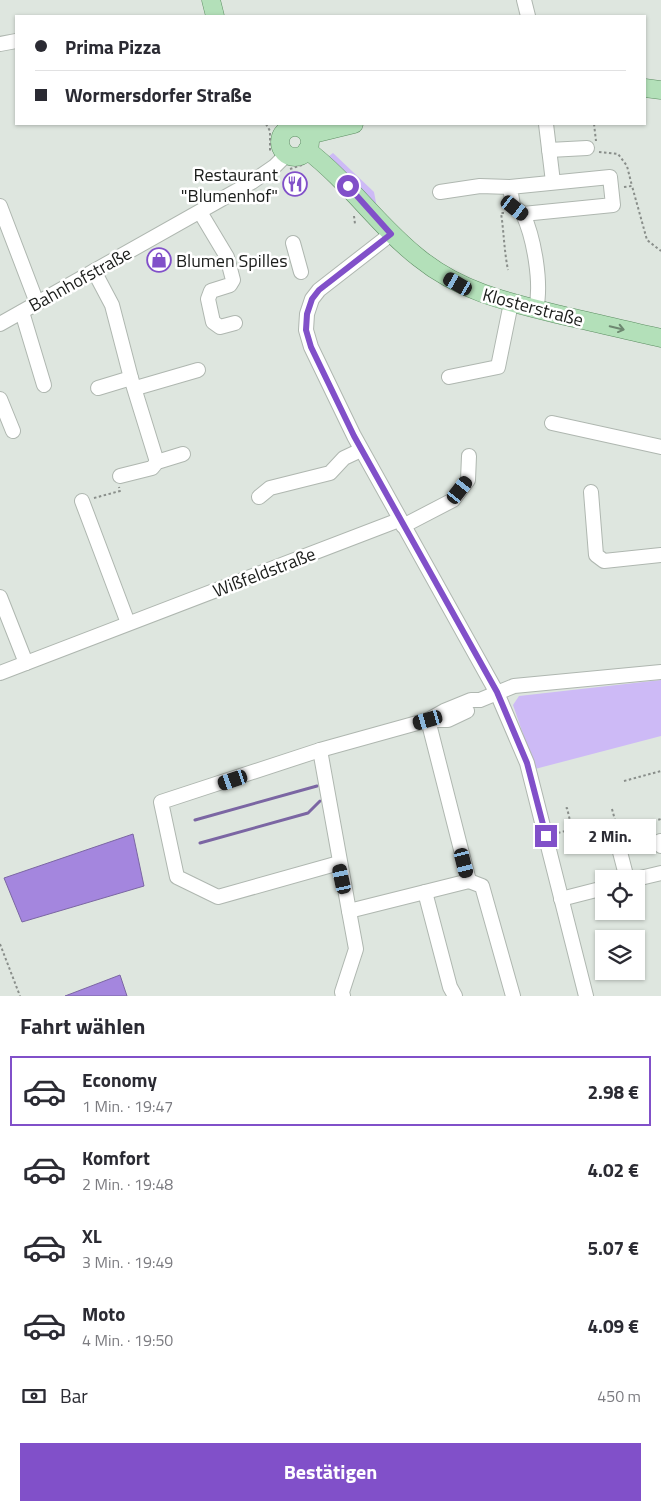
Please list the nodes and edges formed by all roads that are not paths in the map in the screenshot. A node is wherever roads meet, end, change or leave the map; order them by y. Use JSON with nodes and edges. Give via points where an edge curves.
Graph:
{"nodes":[{"id":1,"x":211,"y":0,"type":"edge"},
{"id":2,"x":524,"y":0,"type":"edge"},
{"id":3,"x":215,"y":15,"type":"edge"},
{"id":4,"x":528,"y":15,"type":"edge"},
{"id":5,"x":15,"y":41,"type":"edge"},
{"id":6,"x":0,"y":44,"type":"edge"},
{"id":7,"x":646,"y":88,"type":"edge"},
{"id":8,"x":661,"y":90,"type":"edge"},
{"id":9,"x":352,"y":125,"type":"edge"},
{"id":10,"x":546,"y":125,"type":"edge"},
{"id":11,"x":283,"y":127,"type":"edge"},
{"id":12,"x":308,"y":143,"type":"junction"},
{"id":13,"x":594,"y":147,"type":"road end"},
{"id":14,"x":549,"y":150,"type":"junction"},
{"id":15,"x":287,"y":154,"type":"junction"},
{"id":16,"x":553,"y":182,"type":"junction"},
{"id":17,"x":510,"y":187,"type":"junction"},
{"id":18,"x":440,"y":192,"type":"dead end"},
{"id":19,"x":0,"y":206,"type":"edge"},
{"id":20,"x":519,"y":211,"type":"junction"},
{"id":21,"x":200,"y":212,"type":"junction"},
{"id":22,"x":391,"y":234,"type":"junction"},
{"id":23,"x":293,"y":243,"type":"dead end"},
{"id":24,"x":94,"y":271,"type":"junction"},
{"id":25,"x":301,"y":272,"type":"dead end"},
{"id":26,"x":37,"y":303,"type":"junction"},
{"id":27,"x":511,"y":303,"type":"junction"},
{"id":28,"x":536,"y":309,"type":"junction"},
{"id":29,"x":22,"y":312,"type":"junction"},
{"id":30,"x":235,"y":323,"type":"dead end"},
{"id":31,"x":0,"y":324,"type":"edge"},
{"id":32,"x":661,"y":338,"type":"edge"},
{"id":33,"x":198,"y":370,"type":"dead end"},
{"id":34,"x":448,"y":377,"type":"dead end"},
{"id":35,"x":134,"y":383,"type":"junction"},
{"id":36,"x":44,"y":385,"type":"dead end"},
{"id":37,"x":98,"y":388,"type":"dead end"},
{"id":38,"x":0,"y":399,"type":"edge"},
{"id":39,"x":552,"y":423,"type":"dead end"},
{"id":40,"x":13,"y":431,"type":"dead end"},
{"id":41,"x":661,"y":447,"type":"edge"},
{"id":42,"x":361,"y":450,"type":"junction"},
{"id":43,"x":183,"y":454,"type":"dead end"},
{"id":44,"x":469,"y":456,"type":"dead end"},
{"id":45,"x":157,"y":462,"type":"junction"},
{"id":46,"x":120,"y":476,"type":"road end"},
{"id":47,"x":591,"y":492,"type":"dead end"},
{"id":48,"x":259,"y":497,"type":"dead end"},
{"id":49,"x":82,"y":501,"type":"road end"},
{"id":50,"x":401,"y":523,"type":"junction"},
{"id":51,"x":661,"y":555,"type":"edge"},
{"id":52,"x":0,"y":597,"type":"edge"},
{"id":53,"x":128,"y":623,"type":"junction"},
{"id":54,"x":26,"y":663,"type":"junction"},
{"id":55,"x":661,"y":672,"type":"edge"},
{"id":56,"x":0,"y":673,"type":"edge"},
{"id":57,"x":497,"y":692,"type":"junction"},
{"id":58,"x":428,"y":720,"type":"junction"},
{"id":59,"x":320,"y":750,"type":"junction"},
{"id":60,"x":620,"y":852,"type":"dead end"},
{"id":61,"x":339,"y":862,"type":"junction"},
{"id":62,"x":625,"y":870,"type":"edge"},
{"id":63,"x":661,"y":873,"type":"edge"},
{"id":64,"x":645,"y":877,"type":"edge"},
{"id":65,"x":469,"y":881,"type":"junction"},
{"id":66,"x":595,"y":890,"type":"edge"},
{"id":67,"x":425,"y":892,"type":"junction"},
{"id":68,"x":562,"y":899,"type":"junction"},
{"id":69,"x":349,"y":911,"type":"junction"},
{"id":70,"x":343,"y":996,"type":"edge"},
{"id":71,"x":455,"y":996,"type":"edge"},
{"id":72,"x":513,"y":996,"type":"edge"},
{"id":73,"x":586,"y":996,"type":"edge"}],
"edges":[{"from":1,"to":3,"type":"main road"},
{"from":2,"to":4,"type":"street"},
{"from":5,"to":6,"type":"street"},
{"from":7,"to":8,"type":"main road"},
{"from":9,"to":12,"type":"main road"},
{"from":10,"to":14,"type":"street"},
{"from":11,"to":12,"type":"main road","via":[[304,130]]},
{"from":11,"to":15,"type":"main road","via":[[280,142]]},
{"from":12,"to":15,"type":"main road","via":[[297,157]]},
{"from":12,"to":22,"type":"main road","name":"Klosterstraße"},
{"from":13,"to":14,"type":"street"},
{"from":14,"to":16,"type":"street"},
{"from":15,"to":21,"type":"street","name":"Bahnhofstraße","via":[[252,182]]},
{"from":16,"to":17,"type":"street"},
{"from":16,"to":20,"type":"street","via":[[610,177],[612,205]]},
{"from":17,"to":18,"type":"street","via":[[480,186]]},
{"from":17,"to":20,"type":"street"},
{"from":19,"to":26,"type":"street"},
{"from":20,"to":28,"type":"street","via":[[528,224],[539,293]]},
{"from":21,"to":24,"type":"street","name":"Bahnhofstraße"},
{"from":21,"to":30,"type":"street","via":[[227,256],[233,280],[230,286],[211,291],[208,299],[213,322],[220,327]]},
{"from":22,"to":27,"type":"main road","name":"Klosterstraße","via":[[439,273],[482,294]]},
{"from":22,"to":42,"type":"street","via":[[319,290],[307,314],[306,330],[311,347]]},
{"from":23,"to":25,"type":"street"},
{"from":24,"to":26,"type":"street","name":"Bahnhofstraße"},
{"from":24,"to":35,"type":"street","via":[[112,305]]},
{"from":26,"to":29,"type":"street","name":"Bahnhofstraße"},
{"from":27,"to":28,"type":"main road","name":"Klosterstraße"},
{"from":27,"to":34,"type":"street","via":[[498,367]]},
{"from":28,"to":32,"type":"main road","name":"Klosterstraße","one_way":true},
{"from":29,"to":31,"type":"street","name":"Bahnhofstraße"},
{"from":29,"to":36,"type":"street"},
{"from":33,"to":35,"type":"street"},
{"from":35,"to":37,"type":"street"},
{"from":35,"to":45,"type":"street"},
{"from":38,"to":40,"type":"street"},
{"from":39,"to":41,"type":"street"},
{"from":42,"to":48,"type":"street","via":[[344,458],[330,473],[270,488]]},
{"from":42,"to":50,"type":"street"},
{"from":43,"to":45,"type":"street"},
{"from":44,"to":50,"type":"street","name":"Wißfeldstraße","via":[[468,480],[453,500]]},
{"from":45,"to":46,"type":"street","via":[[152,468]]},
{"from":47,"to":51,"type":"street","via":[[596,555],[604,561]]},
{"from":49,"to":53,"type":"street"},
{"from":50,"to":53,"type":"street","name":"Wißfeldstraße"},
{"from":50,"to":57,"type":"street"},
{"from":52,"to":54,"type":"street"},
{"from":53,"to":54,"type":"street","name":"Wißfeldstraße"},
{"from":54,"to":56,"type":"street","name":"Wißfeldstraße"},
{"from":55,"to":57,"type":"street","via":[[514,686]]},
{"from":57,"to":58,"type":"street"},
{"from":57,"to":68,"type":"street","via":[[527,763]]},
{"from":58,"to":59,"type":"street"},
{"from":58,"to":65,"type":"street"},
{"from":59,"to":61,"type":"street"},
{"from":59,"to":61,"type":"street","via":[[161,802],[176,877],[218,897]]},
{"from":60,"to":62,"type":"street"},
{"from":61,"to":69,"type":"street"},
{"from":63,"to":64,"type":"street"},
{"from":65,"to":67,"type":"street"},
{"from":65,"to":72,"type":"street","via":[[482,886]]},
{"from":66,"to":68,"type":"street"},
{"from":67,"to":69,"type":"street"},
{"from":67,"to":71,"type":"street"},
{"from":68,"to":73,"type":"street"},
{"from":69,"to":70,"type":"street","via":[[356,949]]}]}
